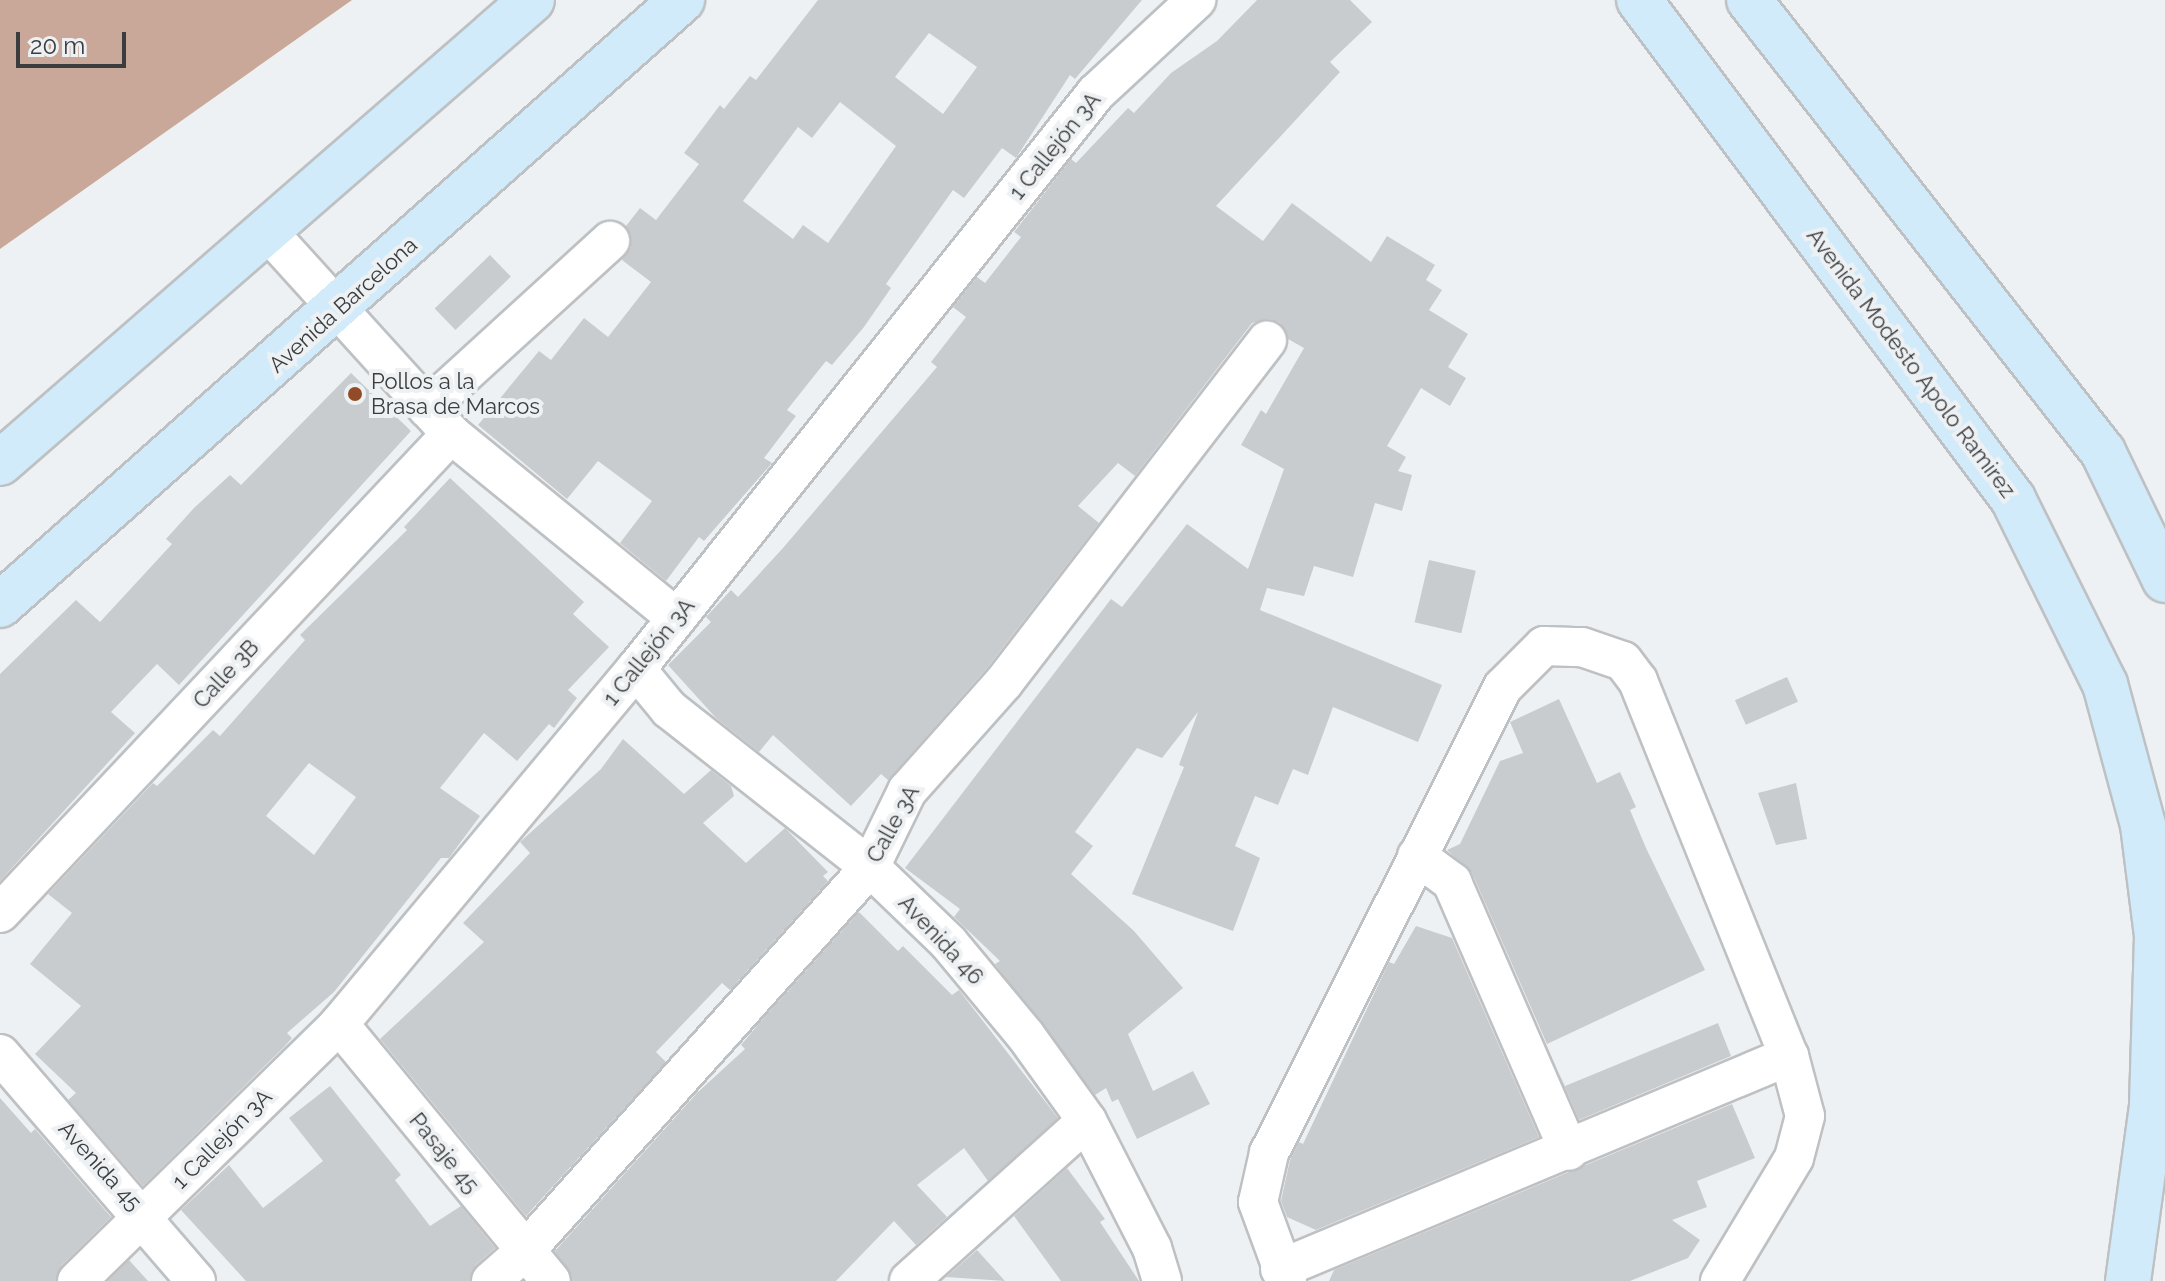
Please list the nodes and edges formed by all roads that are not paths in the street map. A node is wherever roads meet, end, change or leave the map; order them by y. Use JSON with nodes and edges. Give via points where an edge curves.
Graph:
{"nodes":[{"id":1,"x":532,"y":0,"type":"edge"},
{"id":2,"x":682,"y":0,"type":"edge"},
{"id":3,"x":1196,"y":0,"type":"edge"},
{"id":4,"x":1639,"y":0,"type":"edge"},
{"id":5,"x":1749,"y":0,"type":"edge"},
{"id":6,"x":269,"y":233,"type":"junction"},
{"id":7,"x":610,"y":241,"type":"dead end"},
{"id":8,"x":337,"y":311,"type":"junction"},
{"id":9,"x":1267,"y":341,"type":"dead end"},
{"id":10,"x":439,"y":421,"type":"junction"},
{"id":11,"x":0,"y":463,"type":"edge"},
{"id":12,"x":2165,"y":580,"type":"edge"},
{"id":13,"x":0,"y":605,"type":"edge"},
{"id":14,"x":677,"y":618,"type":"junction"},
{"id":15,"x":636,"y":669,"type":"junction"},
{"id":16,"x":1417,"y":856,"type":"junction"},
{"id":17,"x":870,"y":867,"type":"junction"},
{"id":18,"x":0,"y":913,"type":"edge"},
{"id":19,"x":339,"y":1024,"type":"junction"},
{"id":20,"x":0,"y":1054,"type":"edge"},
{"id":21,"x":1789,"y":1056,"type":"junction"},
{"id":22,"x":1087,"y":1121,"type":"junction"},
{"id":23,"x":1569,"y":1151,"type":"junction"},
{"id":24,"x":144,"y":1216,"type":"junction"},
{"id":25,"x":524,"y":1252,"type":"junction"},
{"id":26,"x":1284,"y":1275,"type":"edge"},
{"id":27,"x":77,"y":1281,"type":"edge"},
{"id":28,"x":196,"y":1281,"type":"edge"},
{"id":29,"x":491,"y":1281,"type":"edge"},
{"id":30,"x":551,"y":1281,"type":"edge"},
{"id":31,"x":909,"y":1281,"type":"edge"},
{"id":32,"x":1162,"y":1281,"type":"edge"},
{"id":33,"x":1720,"y":1281,"type":"edge"},
{"id":34,"x":2128,"y":1281,"type":"edge"}],
"edges":[{"from":1,"to":6,"type":"main road"},
{"from":2,"to":8,"type":"main road","name":"Avenida Barcelona"},
{"from":3,"to":14,"type":"street","name":"1 Callejón 3A","via":[[1096,93]]},
{"from":4,"to":34,"type":"main road","name":"Avenida Modesto Apolo Ramirez","via":[[2013,499],[2105,684],[2143,825],[2157,936],[2152,1106]]},
{"from":5,"to":12,"type":"main road","via":[[2103,452]]},
{"from":6,"to":8,"type":"street"},
{"from":6,"to":11,"type":"main road"},
{"from":7,"to":10,"type":"street","name":"Calle 3B"},
{"from":8,"to":10,"type":"street"},
{"from":8,"to":13,"type":"main road","name":"Avenida Barcelona"},
{"from":9,"to":17,"type":"street","name":"Calle 3A","via":[[1004,682],[907,791]]},
{"from":10,"to":14,"type":"street"},
{"from":10,"to":18,"type":"street","name":"Calle 3B"},
{"from":14,"to":15,"type":"street","name":"1 Callejón 3A"},
{"from":15,"to":17,"type":"street","name":"Avenida 46","via":[[669,709]]},
{"from":15,"to":19,"type":"street","name":"1 Callejón 3A"},
{"from":16,"to":21,"type":"street","via":[[1503,687],[1544,646],[1582,647],[1623,661],[1638,681]]},
{"from":16,"to":23,"type":"street","via":[[1452,882]]},
{"from":16,"to":26,"type":"street","via":[[1269,1153],[1258,1202]]},
{"from":17,"to":22,"type":"street","name":"Avenida 46","via":[[948,942]]},
{"from":17,"to":25,"type":"street","name":"Calle 3A"},
{"from":19,"to":24,"type":"street","name":"1 Callejón 3A"},
{"from":19,"to":25,"type":"street","name":"Pasaje 45"},
{"from":20,"to":24,"type":"street","name":"Avenida 45"},
{"from":21,"to":23,"type":"street"},
{"from":21,"to":33,"type":"street","via":[[1805,1116],[1794,1158]]},
{"from":22,"to":31,"type":"street"},
{"from":22,"to":32,"type":"street","name":"Avenida 46","via":[[1152,1248]]},
{"from":23,"to":26,"type":"street"},
{"from":24,"to":27,"type":"street","name":"1 Callejón 3A"},
{"from":24,"to":28,"type":"street","name":"Avenida 45"},
{"from":25,"to":29,"type":"street","name":"Calle 3A"},
{"from":25,"to":30,"type":"street","name":"Pasaje 45"}]}
